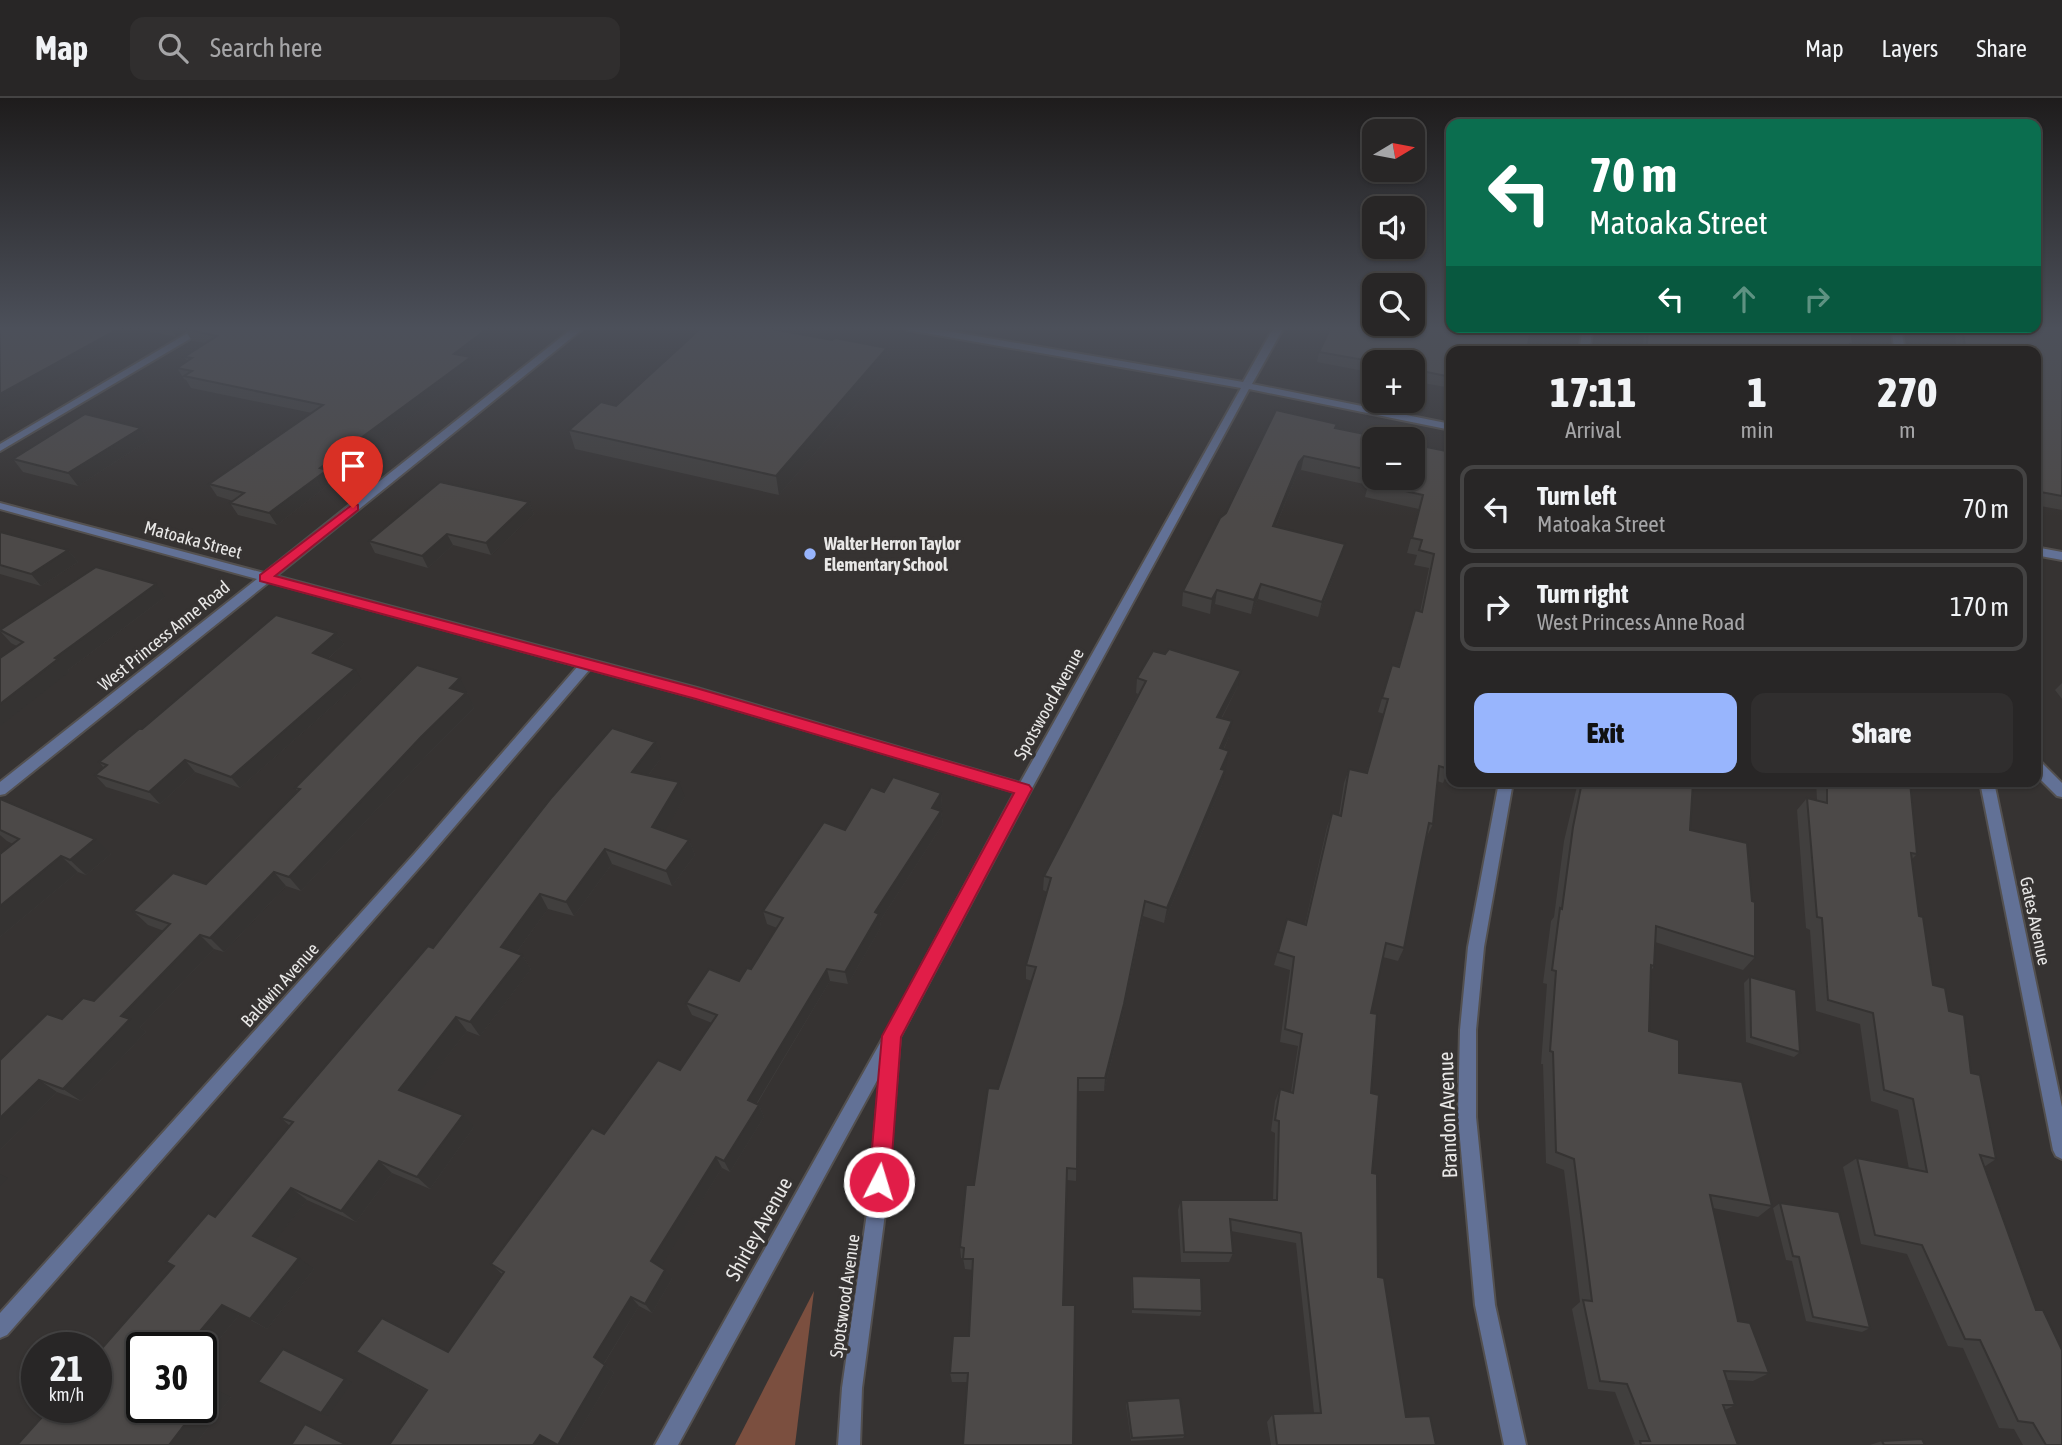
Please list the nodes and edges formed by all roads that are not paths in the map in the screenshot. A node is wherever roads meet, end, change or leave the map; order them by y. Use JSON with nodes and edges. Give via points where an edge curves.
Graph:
{"nodes":[{"id":1,"x":99,"y":390,"type":"edge"},
{"id":2,"x":501,"y":390,"type":"edge"},
{"id":3,"x":1245,"y":390,"type":"edge"},
{"id":4,"x":1266,"y":390,"type":"edge"},
{"id":5,"x":1446,"y":426,"type":"edge"},
{"id":6,"x":0,"y":448,"type":"edge"},
{"id":7,"x":0,"y":506,"type":"edge"},
{"id":8,"x":2041,"y":552,"type":"edge"},
{"id":9,"x":2062,"y":556,"type":"edge"},
{"id":10,"x":265,"y":578,"type":"junction"},
{"id":11,"x":586,"y":665,"type":"junction"},
{"id":12,"x":2041,"y":771,"type":"edge"},
{"id":13,"x":1505,"y":787,"type":"edge"},
{"id":14,"x":1988,"y":787,"type":"edge"},
{"id":15,"x":1024,"y":789,"type":"junction"},
{"id":16,"x":0,"y":790,"type":"edge"},
{"id":17,"x":2062,"y":792,"type":"edge"},
{"id":18,"x":892,"y":1036,"type":"junction"},
{"id":19,"x":2062,"y":1150,"type":"edge"},
{"id":20,"x":0,"y":1328,"type":"edge"},
{"id":21,"x":666,"y":1445,"type":"edge"},
{"id":22,"x":849,"y":1445,"type":"edge"},
{"id":23,"x":1515,"y":1445,"type":"edge"}],
"edges":[{"from":1,"to":6,"type":"street"},
{"from":2,"to":10,"type":"street","name":"West Princess Anne Road"},
{"from":3,"to":15,"type":"street","name":"Spotswood Avenue"},
{"from":4,"to":5,"type":"street"},
{"from":7,"to":10,"type":"street","name":"Matoaka Street"},
{"from":8,"to":9,"type":"street"},
{"from":10,"to":11,"type":"street","name":"Matoaka Street"},
{"from":10,"to":16,"type":"street","name":"West Princess Anne Road"},
{"from":11,"to":15,"type":"street","name":"Matoaka Street"},
{"from":11,"to":20,"type":"street","name":"Baldwin Avenue"},
{"from":12,"to":17,"type":"street"},
{"from":13,"to":23,"type":"street","name":"Brandon Avenue","via":[[1476,947],[1468,1030],[1467,1117],[1485,1305]]},
{"from":14,"to":19,"type":"street","name":"Gates Avenue"},
{"from":15,"to":18,"type":"street","name":"Spotswood Avenue"},
{"from":18,"to":21,"type":"street","name":"Shirley Avenue"},
{"from":18,"to":22,"type":"street","name":"Spotswood Avenue"}]}
